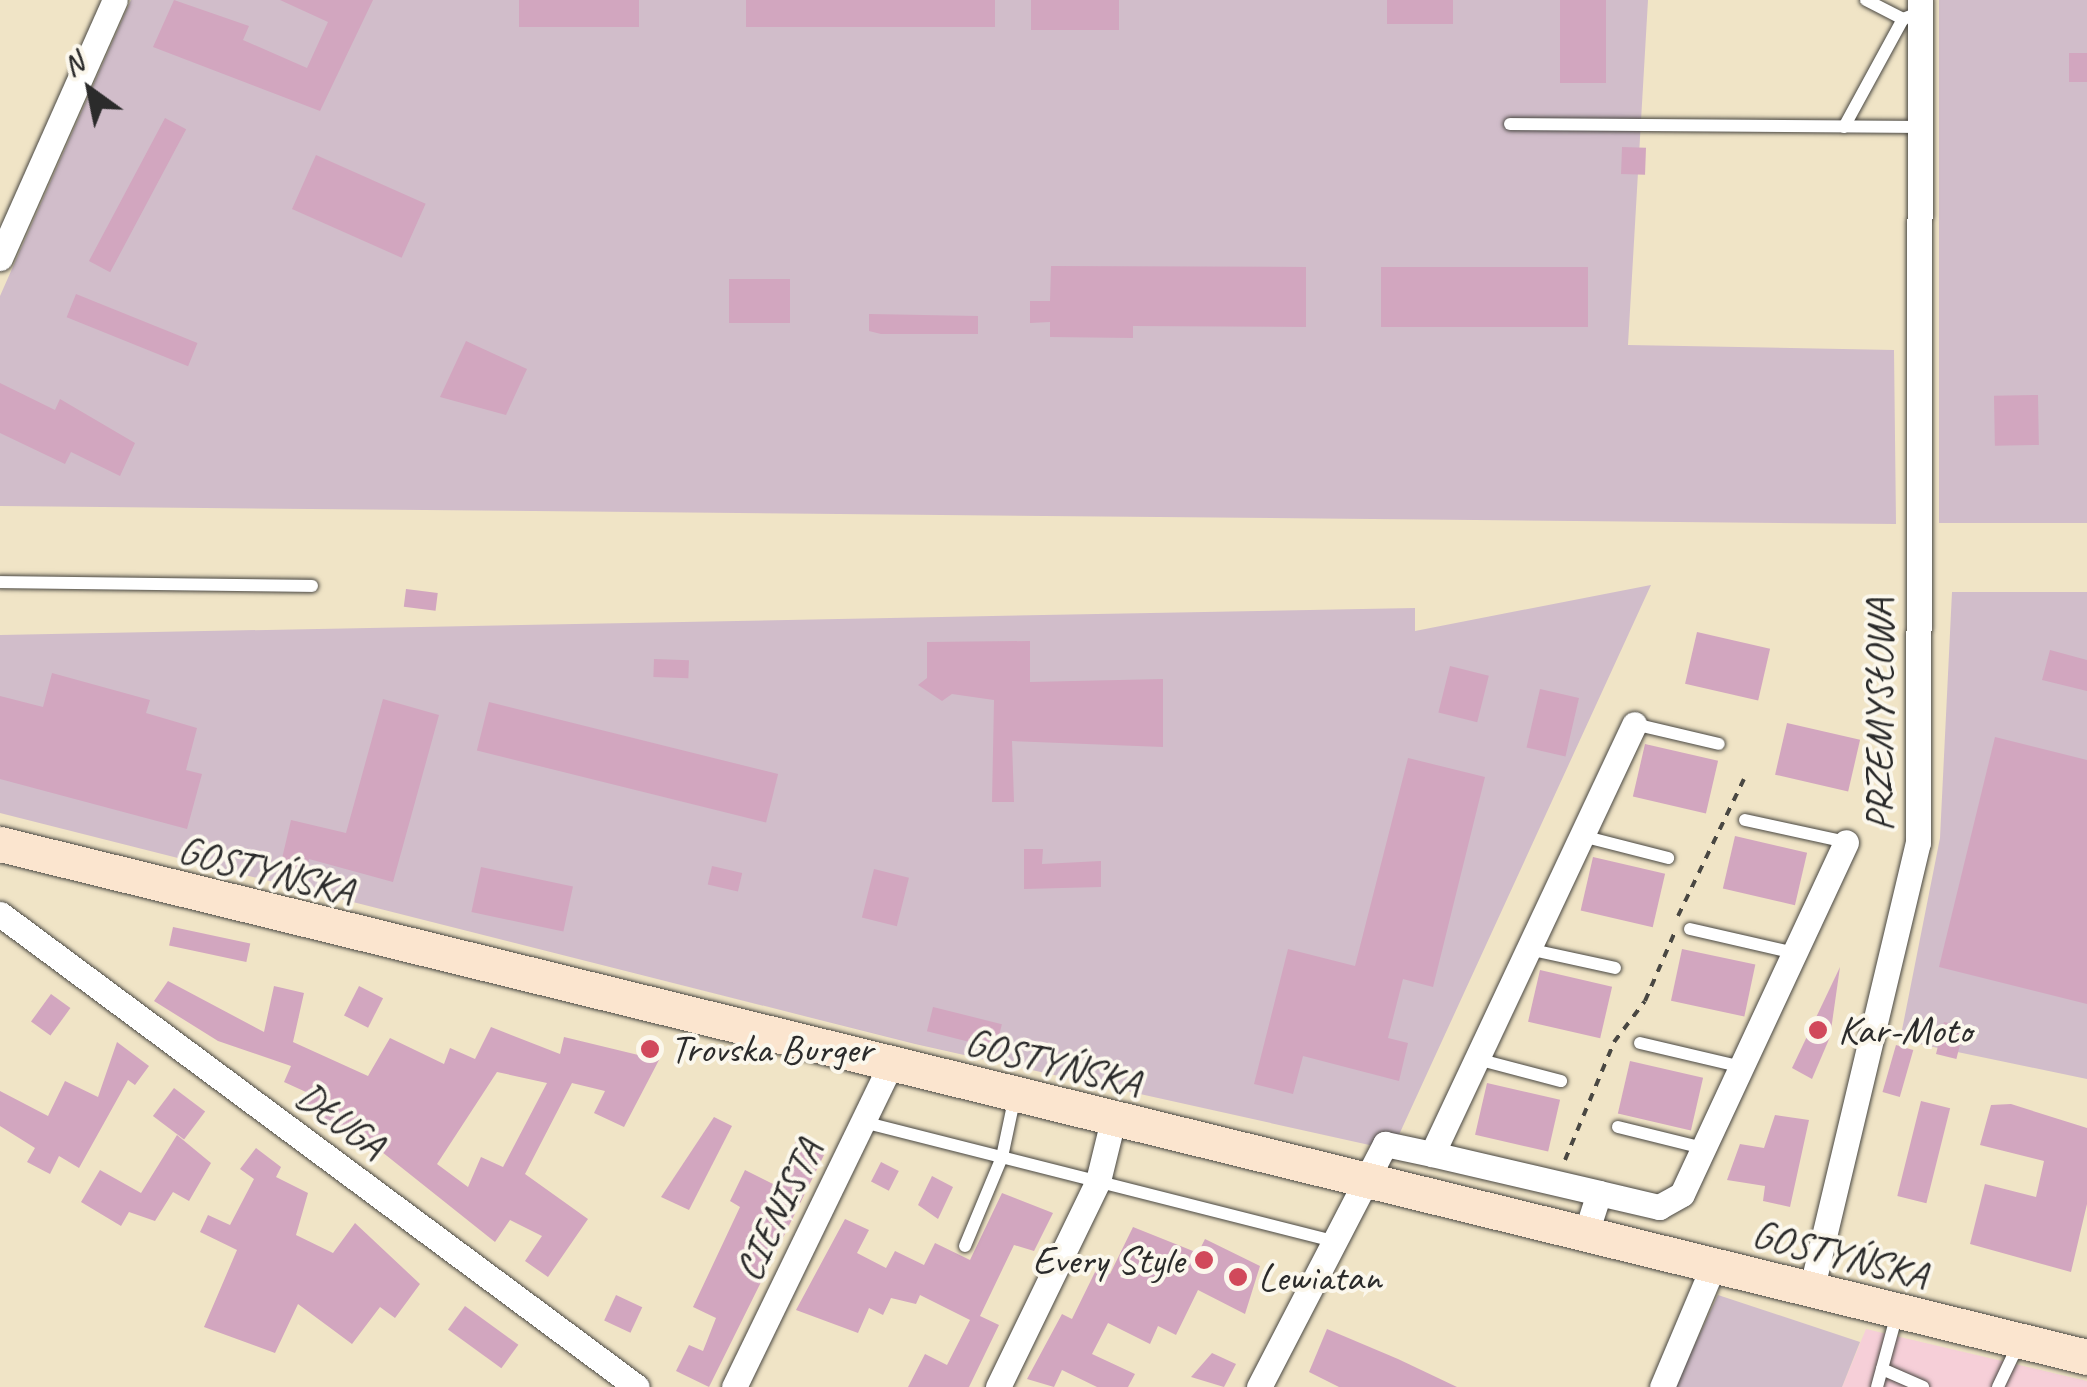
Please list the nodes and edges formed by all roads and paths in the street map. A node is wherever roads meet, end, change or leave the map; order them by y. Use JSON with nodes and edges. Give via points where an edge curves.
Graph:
{"nodes":[{"id":1,"x":114,"y":0,"type":"edge"},
{"id":2,"x":1866,"y":0,"type":"edge"},
{"id":3,"x":1915,"y":10,"type":"edge"},
{"id":4,"x":1510,"y":124,"type":"dead end"},
{"id":5,"x":1844,"y":127,"type":"junction"},
{"id":6,"x":1918,"y":127,"type":"junction"},
{"id":7,"x":0,"y":258,"type":"edge"},
{"id":8,"x":0,"y":582,"type":"edge"},
{"id":9,"x":312,"y":586,"type":"dead end"},
{"id":10,"x":1634,"y":724,"type":"joint"},
{"id":11,"x":1719,"y":744,"type":"dead end"},
{"id":12,"x":1744,"y":779,"type":"dead end"},
{"id":13,"x":1745,"y":820,"type":"dead end"},
{"id":14,"x":1582,"y":836,"type":"junction"},
{"id":15,"x":1846,"y":842,"type":"joint"},
{"id":16,"x":0,"y":844,"type":"edge"},
{"id":17,"x":1668,"y":858,"type":"dead end"},
{"id":18,"x":0,"y":914,"type":"edge"},
{"id":19,"x":1690,"y":929,"type":"dead end"},
{"id":20,"x":1528,"y":949,"type":"junction"},
{"id":21,"x":1795,"y":953,"type":"junction"},
{"id":22,"x":1615,"y":968,"type":"dead end"},
{"id":23,"x":1640,"y":1043,"type":"dead end"},
{"id":24,"x":1477,"y":1059,"type":"junction"},
{"id":25,"x":890,"y":1066,"type":"junction"},
{"id":26,"x":1742,"y":1067,"type":"junction"},
{"id":27,"x":1562,"y":1080,"type":"dead end"},
{"id":28,"x":1015,"y":1096,"type":"junction"},
{"id":29,"x":1113,"y":1120,"type":"junction"},
{"id":30,"x":862,"y":1122,"type":"junction"},
{"id":31,"x":1618,"y":1127,"type":"dead end"},
{"id":32,"x":1703,"y":1148,"type":"junction"},
{"id":33,"x":1432,"y":1154,"type":"junction"},
{"id":34,"x":1002,"y":1157,"type":"junction"},
{"id":35,"x":1098,"y":1181,"type":"junction"},
{"id":36,"x":1364,"y":1181,"type":"junction"},
{"id":37,"x":1560,"y":1184,"type":"junction"},
{"id":38,"x":1598,"y":1193,"type":"junction"},
{"id":39,"x":1585,"y":1236,"type":"junction"},
{"id":40,"x":1334,"y":1240,"type":"junction"},
{"id":41,"x":965,"y":1246,"type":"dead end"},
{"id":42,"x":1713,"y":1266,"type":"junction"},
{"id":43,"x":1811,"y":1290,"type":"junction"},
{"id":44,"x":1898,"y":1312,"type":"junction"},
{"id":45,"x":2019,"y":1341,"type":"junction"},
{"id":46,"x":2087,"y":1358,"type":"edge"},
{"id":47,"x":1882,"y":1369,"type":"junction"},
{"id":48,"x":637,"y":1387,"type":"edge"},
{"id":49,"x":734,"y":1387,"type":"edge"},
{"id":50,"x":998,"y":1387,"type":"edge"},
{"id":51,"x":1259,"y":1387,"type":"edge"},
{"id":52,"x":1662,"y":1387,"type":"edge"},
{"id":53,"x":1877,"y":1387,"type":"edge"},
{"id":54,"x":1922,"y":1387,"type":"edge"},
{"id":55,"x":1998,"y":1387,"type":"edge"}],
"edges":[{"from":1,"to":7,"type":"street"},
{"from":2,"to":3,"type":"lane"},
{"from":3,"to":5,"type":"lane"},
{"from":3,"to":6,"type":"street","name":"PRZEMYSŁOWA"},
{"from":4,"to":5,"type":"lane"},
{"from":5,"to":6,"type":"lane"},
{"from":6,"to":43,"type":"street","name":"PRZEMYSŁOWA","via":[[1918,843]]},
{"from":8,"to":9,"type":"lane"},
{"from":10,"to":11,"type":"lane"},
{"from":10,"to":14,"type":"street"},
{"from":12,"to":37,"type":"path","via":[[1681,898],[1651,990],[1620,1030],[1570,1138]]},
{"from":13,"to":15,"type":"lane"},
{"from":14,"to":17,"type":"lane"},
{"from":14,"to":20,"type":"street"},
{"from":15,"to":21,"type":"street"},
{"from":16,"to":25,"type":"main road","name":"GOSTYŃSKA"},
{"from":18,"to":48,"type":"street","name":"DŁUGA"},
{"from":19,"to":21,"type":"lane"},
{"from":20,"to":22,"type":"lane"},
{"from":20,"to":24,"type":"street"},
{"from":21,"to":26,"type":"street"},
{"from":23,"to":26,"type":"lane"},
{"from":24,"to":27,"type":"lane"},
{"from":24,"to":33,"type":"street"},
{"from":25,"to":28,"type":"main road","name":"GOSTYŃSKA"},
{"from":25,"to":30,"type":"street","name":"CIENISTA"},
{"from":26,"to":32,"type":"street"},
{"from":28,"to":29,"type":"main road","name":"GOSTYŃSKA"},
{"from":28,"to":34,"type":"lane"},
{"from":29,"to":35,"type":"street"},
{"from":29,"to":36,"type":"main road","name":"GOSTYŃSKA"},
{"from":30,"to":34,"type":"lane"},
{"from":30,"to":49,"type":"street","name":"CIENISTA"},
{"from":31,"to":32,"type":"lane"},
{"from":32,"to":38,"type":"street","via":[[1673,1205]]},
{"from":33,"to":36,"type":"street","via":[[1384,1144]]},
{"from":33,"to":37,"type":"street"},
{"from":34,"to":35,"type":"lane"},
{"from":34,"to":41,"type":"lane"},
{"from":35,"to":40,"type":"lane"},
{"from":35,"to":50,"type":"street"},
{"from":36,"to":39,"type":"main road","name":"GOSTYŃSKA"},
{"from":36,"to":40,"type":"street"},
{"from":37,"to":38,"type":"street"},
{"from":38,"to":39,"type":"street"},
{"from":39,"to":42,"type":"main road","name":"GOSTYŃSKA"},
{"from":40,"to":51,"type":"street"},
{"from":42,"to":43,"type":"main road","name":"GOSTYŃSKA"},
{"from":42,"to":52,"type":"street"},
{"from":43,"to":44,"type":"main road","name":"GOSTYŃSKA"},
{"from":44,"to":45,"type":"main road","name":"GOSTYŃSKA"},
{"from":44,"to":47,"type":"lane"},
{"from":45,"to":46,"type":"main road","name":"GOSTYŃSKA"},
{"from":45,"to":55,"type":"lane"},
{"from":47,"to":53,"type":"lane"},
{"from":47,"to":54,"type":"lane"}]}
